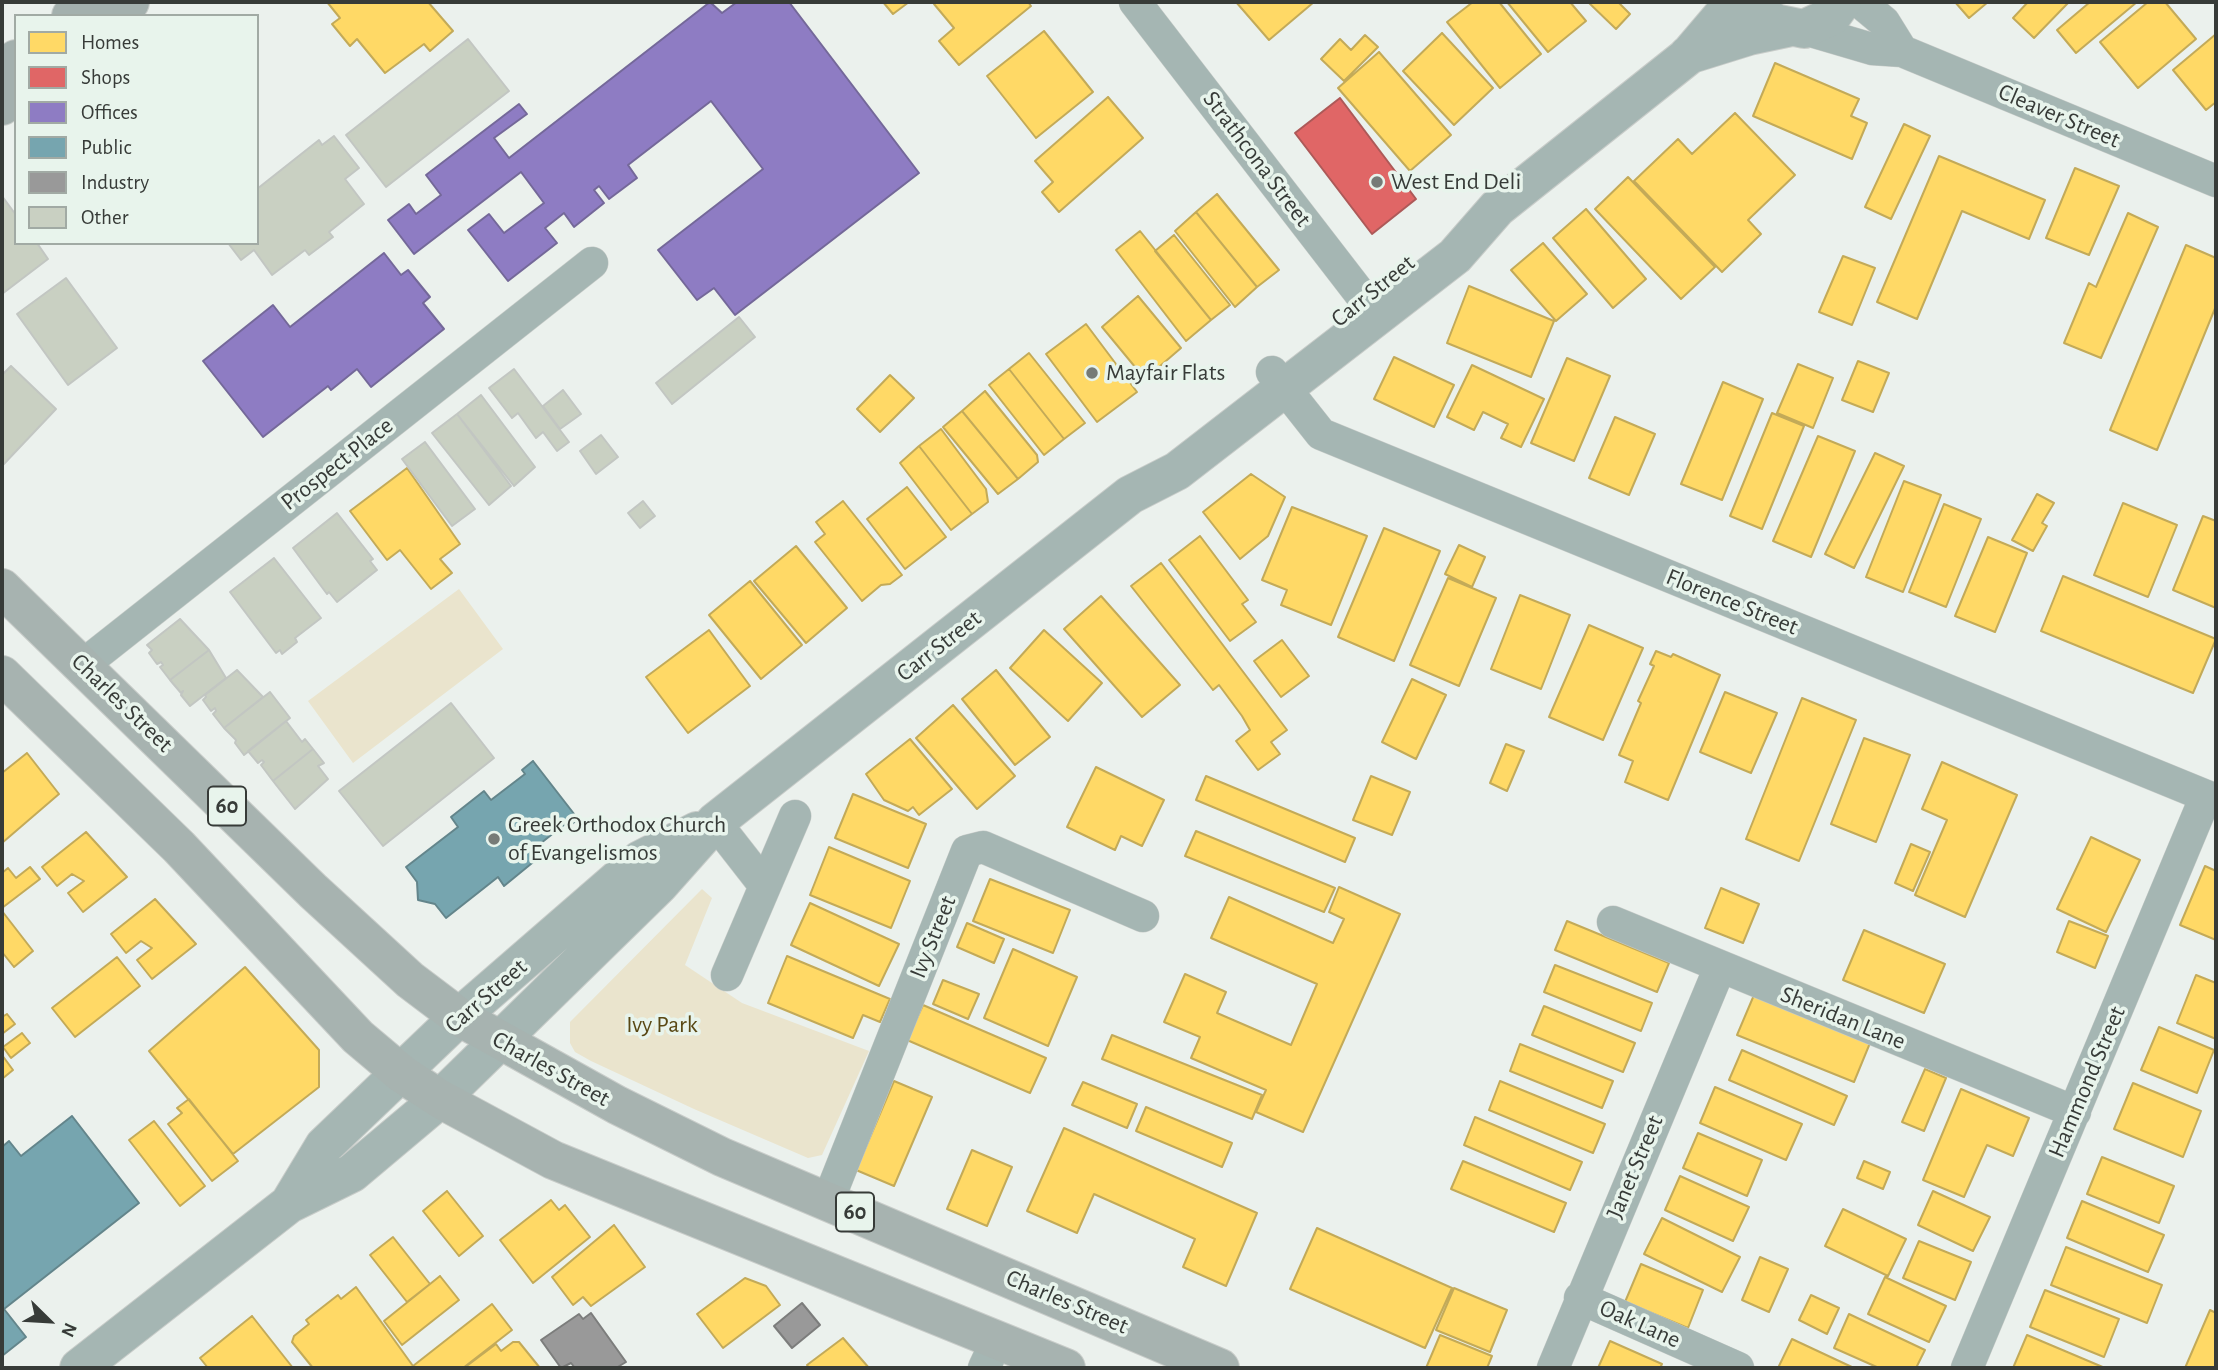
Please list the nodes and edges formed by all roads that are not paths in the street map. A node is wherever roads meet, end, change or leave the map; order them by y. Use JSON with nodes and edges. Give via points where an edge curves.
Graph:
{"nodes":[{"id":1,"x":89,"y":2,"type":"edge"},
{"id":2,"x":130,"y":2,"type":"edge"},
{"id":3,"x":1135,"y":2,"type":"edge"},
{"id":4,"x":1734,"y":2,"type":"edge"},
{"id":5,"x":1756,"y":2,"type":"edge"},
{"id":6,"x":1842,"y":2,"type":"edge"},
{"id":7,"x":1860,"y":2,"type":"edge"},
{"id":8,"x":74,"y":14,"type":"edge"},
{"id":9,"x":115,"y":14,"type":"edge"},
{"id":10,"x":1795,"y":29,"type":"junction"},
{"id":11,"x":1902,"y":51,"type":"junction"},
{"id":12,"x":1688,"y":55,"type":"junction"},
{"id":13,"x":2216,"y":181,"type":"edge"},
{"id":14,"x":592,"y":263,"type":"dead end"},
{"id":15,"x":1371,"y":307,"type":"junction"},
{"id":16,"x":1279,"y":380,"type":"junction"},
{"id":17,"x":2,"y":588,"type":"edge"},
{"id":18,"x":83,"y":665,"type":"junction"},
{"id":19,"x":2,"y":675,"type":"edge"},
{"id":20,"x":2211,"y":798,"type":"edge"},
{"id":21,"x":795,"y":816,"type":"dead end"},
{"id":22,"x":715,"y":822,"type":"junction"},
{"id":23,"x":765,"y":886,"type":"junction"},
{"id":24,"x":1143,"y":916,"type":"dead end"},
{"id":25,"x":1612,"y":922,"type":"dead end"},
{"id":26,"x":1720,"y":967,"type":"junction"},
{"id":27,"x":727,"y":975,"type":"dead end"},
{"id":28,"x":459,"y":1017,"type":"junction"},
{"id":29,"x":499,"y":1041,"type":"junction"},
{"id":30,"x":402,"y":1074,"type":"junction"},
{"id":31,"x":440,"y":1099,"type":"junction"},
{"id":32,"x":2075,"y":1112,"type":"junction"},
{"id":33,"x":828,"y":1200,"type":"junction"},
{"id":34,"x":289,"y":1204,"type":"junction"},
{"id":35,"x":1580,"y":1298,"type":"junction"},
{"id":36,"x":990,"y":1354,"type":"edge"},
{"id":37,"x":79,"y":1368,"type":"edge"},
{"id":38,"x":1066,"y":1368,"type":"edge"},
{"id":39,"x":1220,"y":1368,"type":"edge"},
{"id":40,"x":1553,"y":1368,"type":"edge"},
{"id":41,"x":1738,"y":1368,"type":"edge"},
{"id":42,"x":1967,"y":1368,"type":"edge"}],
"edges":[{"from":1,"to":8,"type":"main road"},
{"from":2,"to":9,"type":"main road"},
{"from":3,"to":15,"type":"street","name":"Strathcona Street"},
{"from":4,"to":12,"type":"street","name":"Carr Street"},
{"from":5,"to":10,"type":"street","via":[[1764,15]]},
{"from":6,"to":10,"type":"street","name":"Carr Street","via":[[1819,25]]},
{"from":7,"to":11,"type":"street","via":[[1884,22]]},
{"from":10,"to":11,"type":"street","name":"Cleaver Street","via":[[1872,49]]},
{"from":10,"to":12,"type":"street","name":"Carr Street","via":[[1748,36]]},
{"from":11,"to":13,"type":"street","name":"Cleaver Street"},
{"from":12,"to":15,"type":"street","name":"Carr Street","via":[[1497,208],[1455,256]]},
{"from":14,"to":18,"type":"street","name":"Prospect Place"},
{"from":15,"to":16,"type":"street","name":"Carr Street"},
{"from":16,"to":20,"type":"street","name":"Florence Street","via":[[1321,434]]},
{"from":16,"to":22,"type":"street","name":"Carr Street","via":[[1177,471],[1130,495]]},
{"from":17,"to":18,"type":"highway","name":"Charles Street","number":"60"},
{"from":18,"to":28,"type":"highway","name":"Charles Street","number":"60","via":[[313,891],[410,980]]},
{"from":19,"to":30,"type":"highway","number":"60","via":[[178,847],[358,1037]]},
{"from":20,"to":32,"type":"street","name":"Hammond Street"},
{"from":21,"to":23,"type":"street"},
{"from":22,"to":23,"type":"street"},
{"from":22,"to":28,"type":"street","name":"Carr Street","via":[[640,860]]},
{"from":22,"to":29,"type":"street","name":"Carr Street","via":[[659,885]]},
{"from":23,"to":27,"type":"street"},
{"from":24,"to":33,"type":"street","name":"Ivy Street","via":[[982,847],[967,852]]},
{"from":25,"to":26,"type":"street","name":"Sheridan Lane"},
{"from":26,"to":32,"type":"street","name":"Sheridan Lane"},
{"from":26,"to":35,"type":"street","name":"Janet Street"},
{"from":28,"to":29,"type":"highway","name":"Charles Street","number":"60"},
{"from":28,"to":30,"type":"street","name":"Carr Street"},
{"from":29,"to":31,"type":"street","name":"Carr Street"},
{"from":29,"to":33,"type":"highway","name":"Charles Street","number":"60","via":[[722,1157]]},
{"from":30,"to":31,"type":"highway","number":"60"},
{"from":30,"to":34,"type":"street","name":"Carr Street","via":[[324,1146]]},
{"from":31,"to":34,"type":"street","name":"Carr Street","via":[[352,1173]]},
{"from":31,"to":36,"type":"highway","number":"60","via":[[553,1160]]},
{"from":32,"to":42,"type":"street","name":"Hammond Street"},
{"from":33,"to":39,"type":"highway","name":"Charles Street","number":"60"},
{"from":34,"to":37,"type":"street","name":"Carr Street"},
{"from":35,"to":40,"type":"street","name":"Janet Street"},
{"from":35,"to":41,"type":"street","name":"Oak Lane"},
{"from":36,"to":38,"type":"highway","number":"60"}]}
